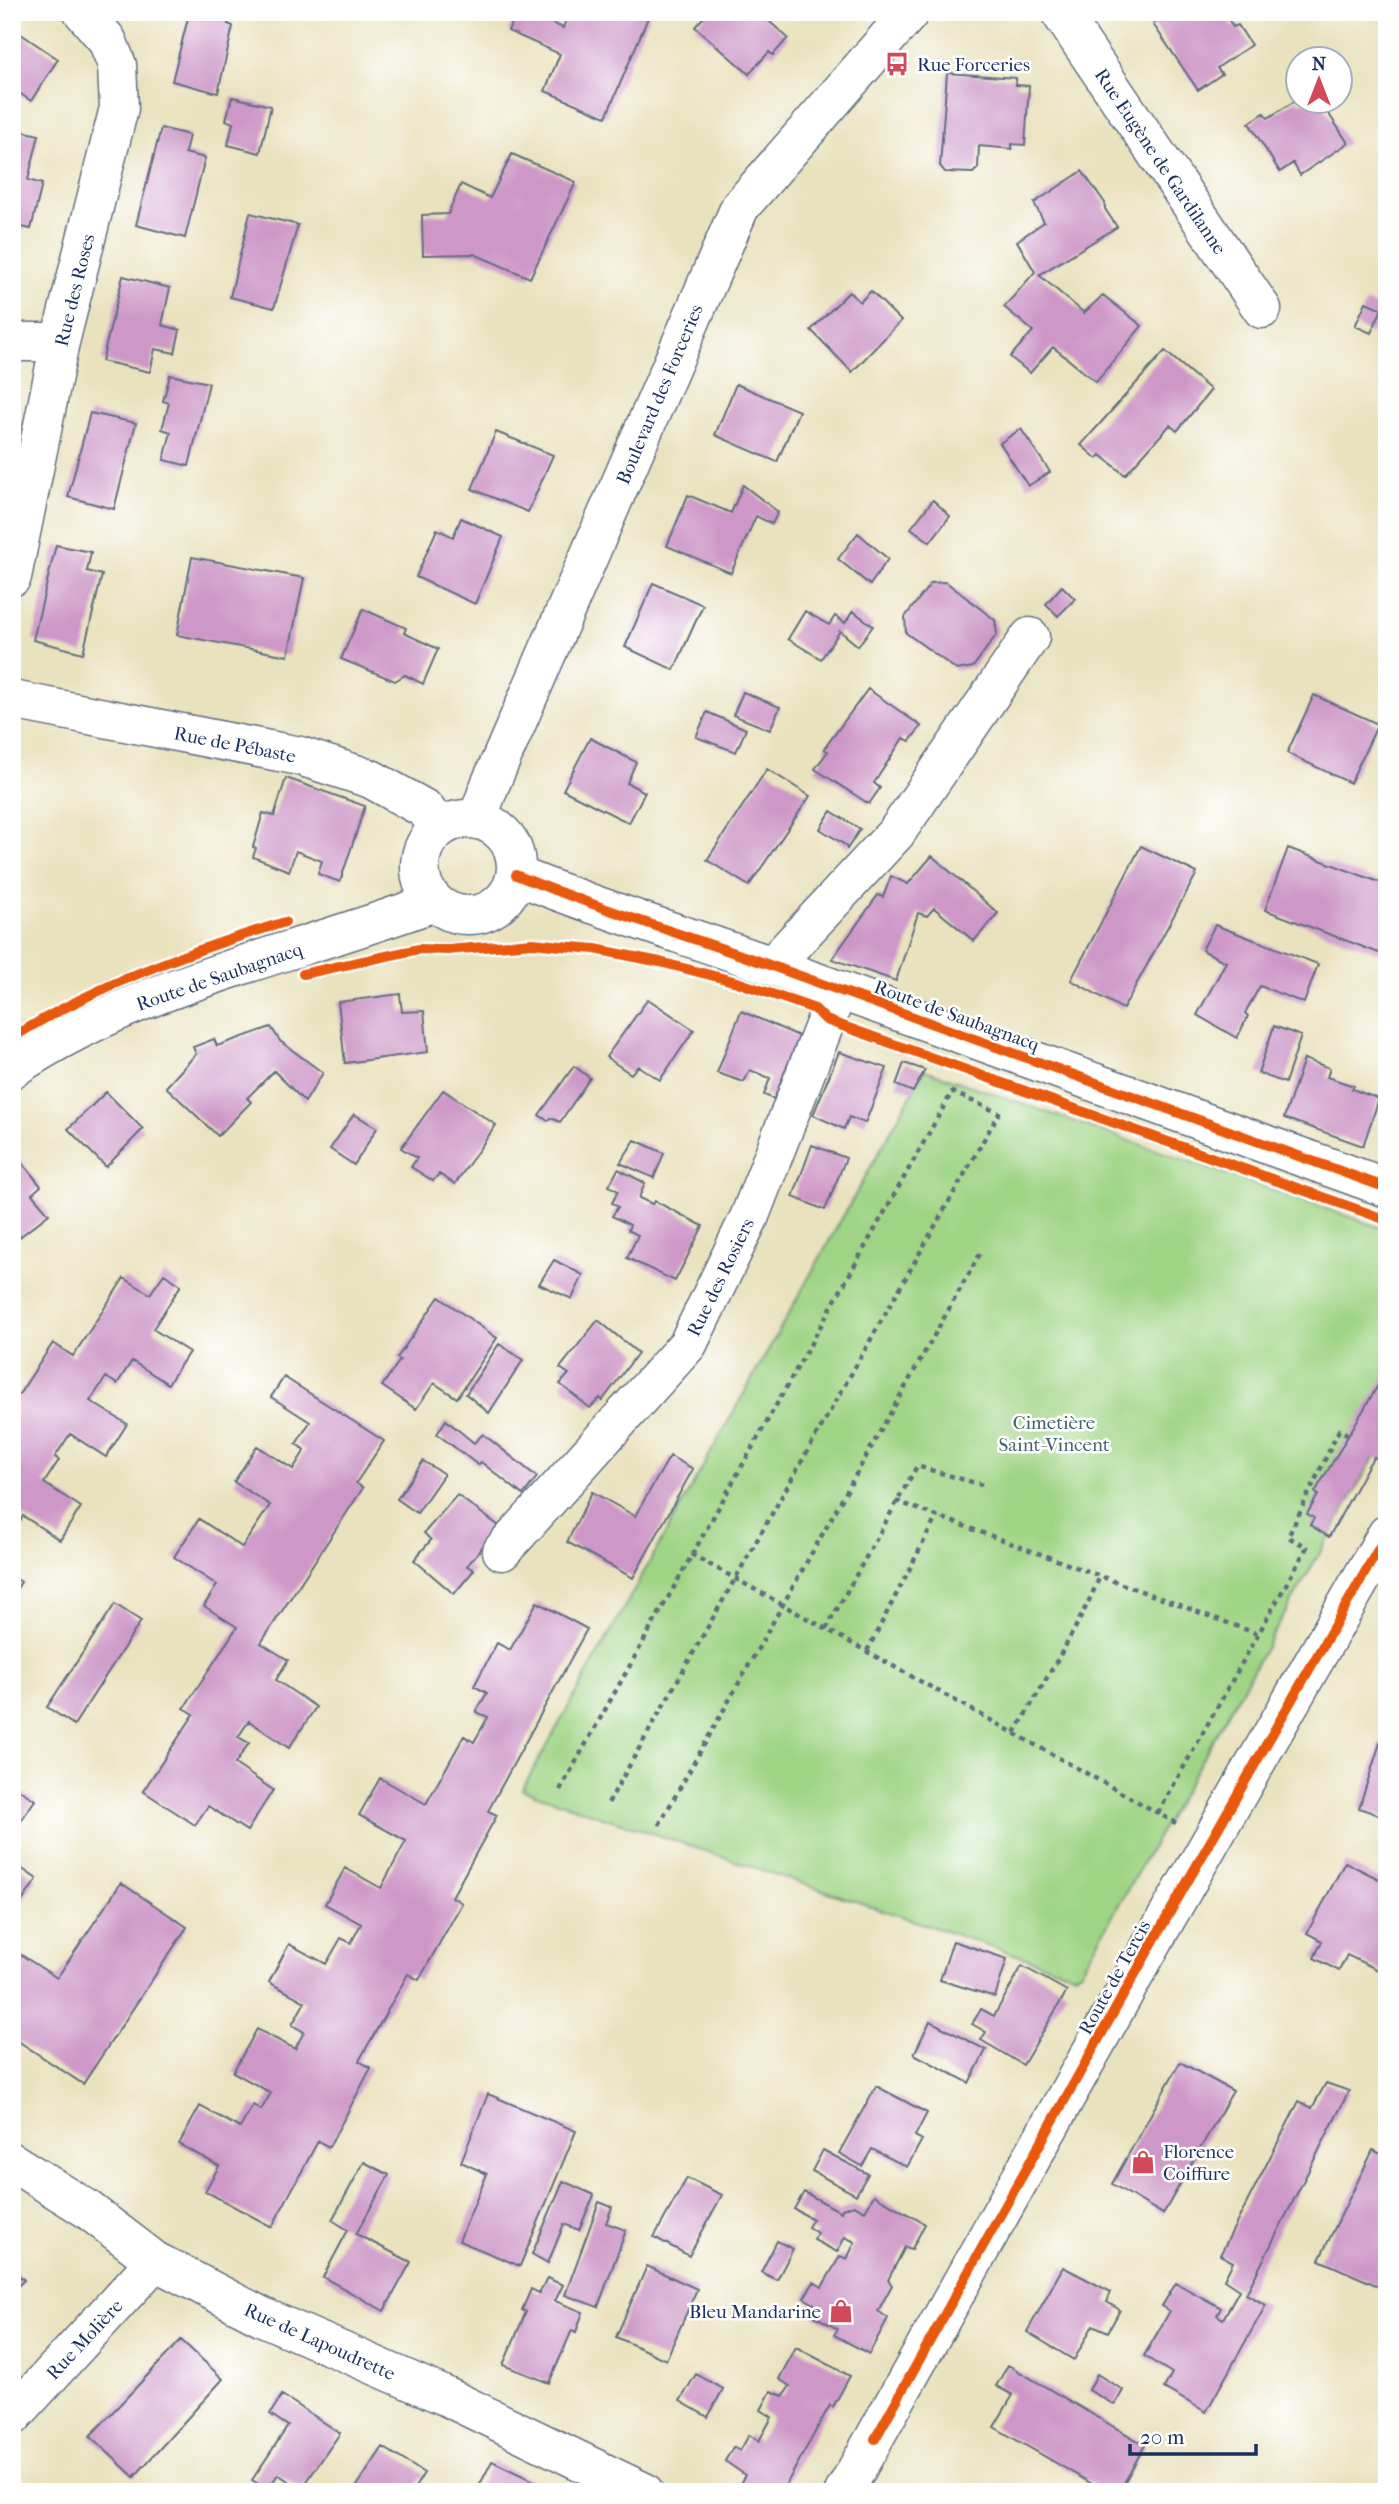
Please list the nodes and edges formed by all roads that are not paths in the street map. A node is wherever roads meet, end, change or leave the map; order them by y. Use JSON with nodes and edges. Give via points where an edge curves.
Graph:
{"nodes":[{"id":1,"x":83,"y":12,"type":"edge"},
{"id":2,"x":910,"y":12,"type":"edge"},
{"id":3,"x":1060,"y":12,"type":"edge"},
{"id":4,"x":1262,"y":309,"type":"dead end"},
{"id":5,"x":12,"y":342,"type":"edge"},
{"id":6,"x":60,"y":342,"type":"junction"},
{"id":7,"x":12,"y":577,"type":"edge"},
{"id":8,"x":1030,"y":636,"type":"dead end"},
{"id":9,"x":12,"y":699,"type":"edge"},
{"id":10,"x":477,"y":819,"type":"junction"},
{"id":11,"x":440,"y":828,"type":"junction"},
{"id":12,"x":516,"y":875,"type":"junction"},
{"id":13,"x":434,"y":902,"type":"junction"},
{"id":14,"x":772,"y":966,"type":"junction"},
{"id":15,"x":838,"y":990,"type":"junction"},
{"id":16,"x":12,"y":1069,"type":"edge"},
{"id":17,"x":1387,"y":1188,"type":"edge"},
{"id":18,"x":1387,"y":1534,"type":"edge"},
{"id":19,"x":502,"y":1552,"type":"dead end"},
{"id":20,"x":12,"y":2162,"type":"edge"},
{"id":21,"x":155,"y":2261,"type":"junction"},
{"id":22,"x":12,"y":2417,"type":"edge"},
{"id":23,"x":644,"y":2492,"type":"edge"},
{"id":24,"x":844,"y":2492,"type":"edge"}],
"edges":[{"from":1,"to":6,"type":"street","name":"Rue des Roses","via":[[107,40],[117,65],[119,108]]},
{"from":2,"to":10,"type":"street","name":"Boulevard des Forceries","via":[[740,207]]},
{"from":3,"to":4,"type":"street","name":"Rue Eugène de Gardilanne"},
{"from":5,"to":6,"type":"street"},
{"from":6,"to":7,"type":"street","name":"Rue des Roses"},
{"from":8,"to":14,"type":"street","via":[[896,833]]},
{"from":9,"to":11,"type":"street","name":"Rue de Pébaste","via":[[300,756],[371,779],[425,809]]},
{"from":10,"to":11,"type":"street","via":[[448,822]]},
{"from":10,"to":12,"type":"street","via":[[498,828],[509,842],[516,858]]},
{"from":11,"to":13,"type":"street","via":[[424,846],[419,862],[420,880]]},
{"from":12,"to":13,"type":"street","via":[[501,903],[487,912],[455,914]]},
{"from":12,"to":14,"type":"street","name":"Route de Saubagnacq"},
{"from":13,"to":16,"type":"street","name":"Route de Saubagnacq","via":[[162,993],[89,1025]]},
{"from":14,"to":15,"type":"street","name":"Route de Saubagnacq"},
{"from":15,"to":17,"type":"street","name":"Route de Saubagnacq"},
{"from":15,"to":19,"type":"street","name":"Rue des Rosiers","via":[[749,1218],[688,1344]]},
{"from":18,"to":24,"type":"street","name":"Route de Tercis"},
{"from":20,"to":21,"type":"street","name":"Rue de Lapoudrette","via":[[87,2209]]},
{"from":21,"to":22,"type":"street","name":"Rue Molière"},
{"from":21,"to":23,"type":"street","name":"Rue de Lapoudrette","via":[[263,2317],[443,2395]]}]}
